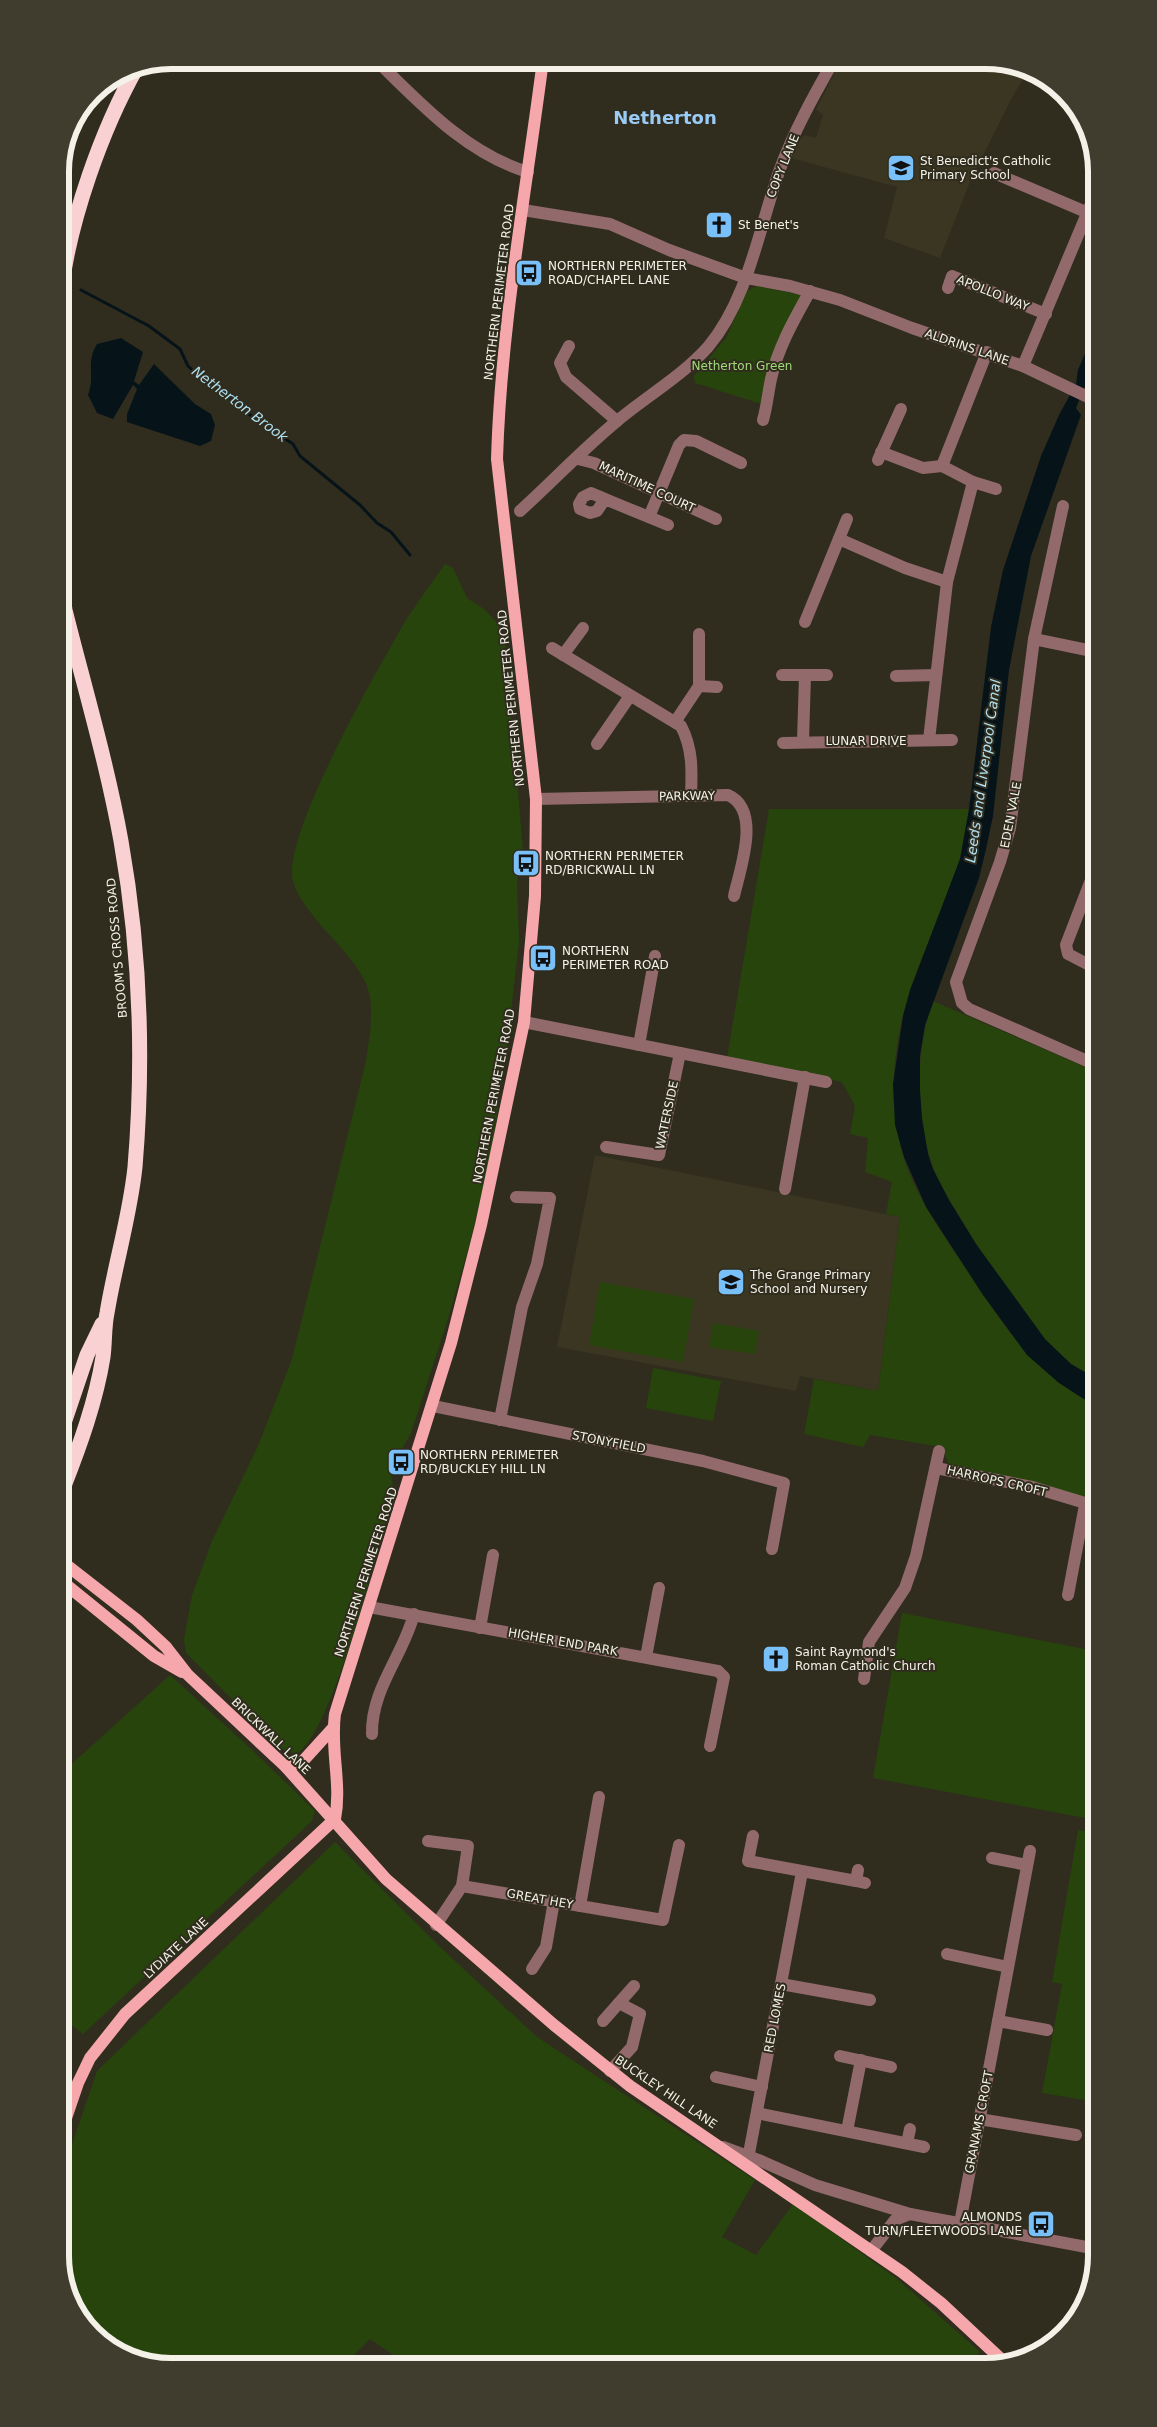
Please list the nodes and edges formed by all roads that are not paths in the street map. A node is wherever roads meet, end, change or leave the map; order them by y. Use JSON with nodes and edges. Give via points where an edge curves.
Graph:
{"nodes":[{"id":1,"x":385,"y":69,"type":"edge"},
{"id":2,"x":543,"y":69,"type":"edge"},
{"id":3,"x":829,"y":69,"type":"edge"},
{"id":4,"x":132,"y":76,"type":"edge"},
{"id":5,"x":528,"y":172,"type":"junction"},
{"id":6,"x":994,"y":173,"type":"dead end"},
{"id":7,"x":1088,"y":208,"type":"edge"},
{"id":8,"x":523,"y":210,"type":"junction"},
{"id":9,"x":1088,"y":210,"type":"edge"},
{"id":10,"x":69,"y":248,"type":"edge"},
{"id":11,"x":746,"y":278,"type":"junction"},
{"id":12,"x":948,"y":288,"type":"dead end"},
{"id":13,"x":810,"y":290,"type":"junction"},
{"id":14,"x":1046,"y":314,"type":"junction"},
{"id":15,"x":569,"y":346,"type":"dead end"},
{"id":16,"x":986,"y":352,"type":"junction"},
{"id":17,"x":1023,"y":366,"type":"junction"},
{"id":18,"x":1088,"y":397,"type":"edge"},
{"id":19,"x":901,"y":409,"type":"dead end"},
{"id":20,"x":763,"y":420,"type":"dead end"},
{"id":21,"x":617,"y":421,"type":"junction"},
{"id":22,"x":578,"y":458,"type":"junction"},
{"id":23,"x":741,"y":463,"type":"dead end"},
{"id":24,"x":942,"y":466,"type":"junction"},
{"id":25,"x":973,"y":482,"type":"junction"},
{"id":26,"x":996,"y":489,"type":"dead end"},
{"id":27,"x":659,"y":493,"type":"junction"},
{"id":28,"x":605,"y":499,"type":"dead end"},
{"id":29,"x":1063,"y":506,"type":"dead end"},
{"id":30,"x":520,"y":512,"type":"dead end"},
{"id":31,"x":649,"y":517,"type":"junction"},
{"id":32,"x":716,"y":519,"type":"dead end"},
{"id":33,"x":848,"y":519,"type":"dead end"},
{"id":34,"x":668,"y":525,"type":"dead end"},
{"id":35,"x":839,"y":539,"type":"junction"},
{"id":36,"x":947,"y":582,"type":"junction"},
{"id":37,"x":805,"y":622,"type":"dead end"},
{"id":38,"x":69,"y":626,"type":"edge"},
{"id":39,"x":583,"y":628,"type":"dead end"},
{"id":40,"x":699,"y":634,"type":"dead end"},
{"id":41,"x":1034,"y":639,"type":"junction"},
{"id":42,"x":1088,"y":650,"type":"edge"},
{"id":43,"x":782,"y":675,"type":"dead end"},
{"id":44,"x":805,"y":675,"type":"junction"},
{"id":45,"x":827,"y":675,"type":"dead end"},
{"id":46,"x":936,"y":675,"type":"junction"},
{"id":47,"x":896,"y":676,"type":"dead end"},
{"id":48,"x":699,"y":686,"type":"junction"},
{"id":49,"x":717,"y":687,"type":"dead end"},
{"id":50,"x":630,"y":696,"type":"junction"},
{"id":51,"x":675,"y":722,"type":"junction"},
{"id":52,"x":929,"y":740,"type":"junction"},
{"id":53,"x":952,"y":740,"type":"dead end"},
{"id":54,"x":803,"y":741,"type":"junction"},
{"id":55,"x":783,"y":743,"type":"dead end"},
{"id":56,"x":597,"y":744,"type":"dead end"},
{"id":57,"x":691,"y":796,"type":"junction"},
{"id":58,"x":536,"y":799,"type":"junction"},
{"id":59,"x":1088,"y":888,"type":"edge"},
{"id":60,"x":734,"y":896,"type":"dead end"},
{"id":61,"x":655,"y":956,"type":"dead end"},
{"id":62,"x":1088,"y":964,"type":"edge"},
{"id":63,"x":524,"y":1022,"type":"junction"},
{"id":64,"x":639,"y":1045,"type":"junction"},
{"id":65,"x":680,"y":1053,"type":"junction"},
{"id":66,"x":1088,"y":1061,"type":"edge"},
{"id":67,"x":805,"y":1077,"type":"junction"},
{"id":68,"x":826,"y":1082,"type":"dead end"},
{"id":69,"x":606,"y":1147,"type":"dead end"},
{"id":70,"x":785,"y":1189,"type":"dead end"},
{"id":71,"x":516,"y":1197,"type":"dead end"},
{"id":72,"x":107,"y":1313,"type":"junction"},
{"id":73,"x":433,"y":1406,"type":"junction"},
{"id":74,"x":69,"y":1408,"type":"edge"},
{"id":75,"x":500,"y":1420,"type":"junction"},
{"id":76,"x":939,"y":1451,"type":"dead end"},
{"id":77,"x":936,"y":1468,"type":"junction"},
{"id":78,"x":69,"y":1471,"type":"edge"},
{"id":79,"x":1088,"y":1504,"type":"edge"},
{"id":80,"x":1088,"y":1513,"type":"edge"},
{"id":81,"x":772,"y":1548,"type":"dead end"},
{"id":82,"x":492,"y":1555,"type":"dead end"},
{"id":83,"x":69,"y":1567,"type":"edge"},
{"id":84,"x":69,"y":1587,"type":"edge"},
{"id":85,"x":659,"y":1588,"type":"dead end"},
{"id":86,"x":1068,"y":1595,"type":"dead end"},
{"id":87,"x":369,"y":1607,"type":"junction"},
{"id":88,"x":414,"y":1614,"type":"junction"},
{"id":89,"x":480,"y":1628,"type":"junction"},
{"id":90,"x":646,"y":1657,"type":"junction"},
{"id":91,"x":187,"y":1674,"type":"junction"},
{"id":92,"x":864,"y":1679,"type":"dead end"},
{"id":93,"x":333,"y":1728,"type":"junction"},
{"id":94,"x":372,"y":1734,"type":"dead end"},
{"id":95,"x":710,"y":1746,"type":"dead end"},
{"id":96,"x":286,"y":1767,"type":"junction"},
{"id":97,"x":599,"y":1796,"type":"dead end"},
{"id":98,"x":334,"y":1819,"type":"junction"},
{"id":99,"x":753,"y":1836,"type":"dead end"},
{"id":100,"x":428,"y":1841,"type":"dead end"},
{"id":101,"x":679,"y":1845,"type":"dead end"},
{"id":102,"x":1030,"y":1852,"type":"dead end"},
{"id":103,"x":992,"y":1858,"type":"dead end"},
{"id":104,"x":1027,"y":1865,"type":"junction"},
{"id":105,"x":802,"y":1872,"type":"junction"},
{"id":106,"x":860,"y":1878,"type":"dead end"},
{"id":107,"x":462,"y":1886,"type":"junction"},
{"id":108,"x":554,"y":1901,"type":"junction"},
{"id":109,"x":580,"y":1906,"type":"junction"},
{"id":110,"x":436,"y":1924,"type":"junction"},
{"id":111,"x":947,"y":1954,"type":"dead end"},
{"id":112,"x":1008,"y":1967,"type":"junction"},
{"id":113,"x":532,"y":1969,"type":"dead end"},
{"id":114,"x":781,"y":1984,"type":"junction"},
{"id":115,"x":634,"y":1986,"type":"dead end"},
{"id":116,"x":870,"y":2000,"type":"dead end"},
{"id":117,"x":619,"y":2002,"type":"junction"},
{"id":118,"x":603,"y":2021,"type":"dead end"},
{"id":119,"x":998,"y":2022,"type":"junction"},
{"id":120,"x":1047,"y":2030,"type":"dead end"},
{"id":121,"x":840,"y":2056,"type":"dead end"},
{"id":122,"x":861,"y":2060,"type":"junction"},
{"id":123,"x":891,"y":2067,"type":"dead end"},
{"id":124,"x":610,"y":2071,"type":"junction"},
{"id":125,"x":716,"y":2077,"type":"dead end"},
{"id":126,"x":762,"y":2087,"type":"junction"},
{"id":127,"x":69,"y":2109,"type":"edge"},
{"id":128,"x":757,"y":2113,"type":"junction"},
{"id":129,"x":979,"y":2119,"type":"junction"},
{"id":130,"x":910,"y":2129,"type":"dead end"},
{"id":131,"x":847,"y":2131,"type":"junction"},
{"id":132,"x":1076,"y":2135,"type":"dead end"},
{"id":133,"x":907,"y":2143,"type":"junction"},
{"id":134,"x":924,"y":2147,"type":"dead end"},
{"id":135,"x":748,"y":2160,"type":"junction"},
{"id":136,"x":910,"y":2214,"type":"junction"},
{"id":137,"x":960,"y":2223,"type":"junction"},
{"id":138,"x":1088,"y":2247,"type":"edge"},
{"id":139,"x":871,"y":2251,"type":"junction"},
{"id":140,"x":999,"y":2357,"type":"edge"}],
"edges":[{"from":1,"to":5,"type":"street","via":[[450,130],[508,166]]},
{"from":2,"to":5,"type":"main road","name":"NORTHERN PERIMETER ROAD"},
{"from":3,"to":11,"type":"street","name":"COPY LANE","via":[[781,167]]},
{"from":4,"to":10,"type":"highway","via":[[114,114],[85,191]]},
{"from":5,"to":8,"type":"main road","name":"NORTHERN PERIMETER ROAD"},
{"from":6,"to":7,"type":"street","name":"APOLLO WAY"},
{"from":8,"to":11,"type":"street","via":[[610,224],[668,250]]},
{"from":8,"to":58,"type":"main road","name":"NORTHERN PERIMETER ROAD","via":[[507,313],[498,405],[497,459]]},
{"from":9,"to":14,"type":"street","name":"APOLLO WAY"},
{"from":11,"to":13,"type":"street"},
{"from":11,"to":21,"type":"street","via":[[730,313],[708,346],[681,372]]},
{"from":12,"to":14,"type":"street","name":"APOLLO WAY","via":[[952,276]]},
{"from":13,"to":16,"type":"street","name":"ALDRINS LANE"},
{"from":13,"to":20,"type":"street","via":[[787,333]]},
{"from":14,"to":17,"type":"street","name":"APOLLO WAY"},
{"from":15,"to":21,"type":"street","via":[[560,363],[566,377]]},
{"from":16,"to":17,"type":"street","name":"ALDRINS LANE"},
{"from":16,"to":24,"type":"street"},
{"from":17,"to":18,"type":"street","name":"ALDRINS LANE"},
{"from":19,"to":24,"type":"street","via":[[879,456],[923,468]]},
{"from":21,"to":22,"type":"street"},
{"from":22,"to":27,"type":"street","name":"MARITIME COURT"},
{"from":22,"to":30,"type":"street"},
{"from":23,"to":27,"type":"street","via":[[696,441],[684,440]]},
{"from":24,"to":25,"type":"street"},
{"from":25,"to":26,"type":"street"},
{"from":25,"to":36,"type":"street"},
{"from":27,"to":31,"type":"street"},
{"from":27,"to":32,"type":"street","name":"MARITIME COURT"},
{"from":28,"to":31,"type":"street"},
{"from":29,"to":41,"type":"street","name":"EDEN VALE"},
{"from":31,"to":34,"type":"street"},
{"from":33,"to":35,"type":"street"},
{"from":35,"to":36,"type":"street","via":[[905,568]]},
{"from":35,"to":37,"type":"street"},
{"from":36,"to":46,"type":"street"},
{"from":38,"to":72,"type":"highway","name":"BROOM'S CROSS ROAD","via":[[121,840],[139,1000],[139,1097],[134,1169]]},
{"from":39,"to":50,"type":"street","via":[[558,652]]},
{"from":40,"to":48,"type":"street"},
{"from":41,"to":42,"type":"street"},
{"from":41,"to":66,"type":"street","name":"EDEN VALE","via":[[1010,828],[956,982],[962,1003],[969,1009]]},
{"from":43,"to":44,"type":"street"},
{"from":44,"to":45,"type":"street"},
{"from":44,"to":54,"type":"street"},
{"from":46,"to":47,"type":"street"},
{"from":46,"to":52,"type":"street"},
{"from":48,"to":49,"type":"street"},
{"from":48,"to":51,"type":"street"},
{"from":50,"to":51,"type":"street"},
{"from":50,"to":56,"type":"street"},
{"from":51,"to":57,"type":"street","via":[[682,726],[689,740]]},
{"from":52,"to":53,"type":"street","name":"LUNAR DRIVE"},
{"from":52,"to":54,"type":"street","name":"LUNAR DRIVE"},
{"from":54,"to":55,"type":"street","name":"LUNAR DRIVE"},
{"from":57,"to":58,"type":"street","name":"PARKWAY"},
{"from":57,"to":60,"type":"street","name":"PARKWAY","via":[[728,795],[737,799],[746,814],[747,835]]},
{"from":58,"to":63,"type":"main road","name":"NORTHERN PERIMETER ROAD","via":[[535,896]]},
{"from":59,"to":62,"type":"street","via":[[1066,946],[1068,954]]},
{"from":61,"to":64,"type":"street"},
{"from":63,"to":64,"type":"street"},
{"from":63,"to":73,"type":"main road","name":"NORTHERN PERIMETER ROAD","via":[[481,1224]]},
{"from":64,"to":65,"type":"street"},
{"from":65,"to":67,"type":"street"},
{"from":65,"to":69,"type":"street","name":"WATERSIDE","via":[[659,1155]]},
{"from":67,"to":68,"type":"street"},
{"from":67,"to":70,"type":"street"},
{"from":71,"to":75,"type":"street","via":[[550,1198],[538,1264],[522,1306]]},
{"from":72,"to":74,"type":"highway","name":"BROOM'S CROSS ROAD","via":[[87,1355]]},
{"from":72,"to":78,"type":"highway","name":"BROOM'S CROSS ROAD","via":[[96,1390]]},
{"from":73,"to":75,"type":"street","name":"STONYFIELD"},
{"from":73,"to":87,"type":"main road","name":"NORTHERN PERIMETER ROAD"},
{"from":75,"to":81,"type":"street","name":"STONYFIELD","via":[[703,1461],[784,1483]]},
{"from":76,"to":77,"type":"street","name":"HARROPS CROFT"},
{"from":77,"to":79,"type":"street","name":"HARROPS CROFT","via":[[1032,1487]]},
{"from":77,"to":92,"type":"street","name":"HARROPS CROFT","via":[[916,1556],[905,1588],[869,1642]]},
{"from":80,"to":86,"type":"street","name":"HARROPS CROFT"},
{"from":82,"to":89,"type":"street"},
{"from":83,"to":91,"type":"main road","name":"BRICKWALL LANE","via":[[137,1620],[166,1647]]},
{"from":84,"to":91,"type":"main road","name":"BRICKWALL LANE","via":[[154,1656]]},
{"from":85,"to":90,"type":"street"},
{"from":87,"to":88,"type":"street","name":"HIGHER END PARK"},
{"from":87,"to":93,"type":"main road","name":"NORTHERN PERIMETER ROAD"},
{"from":88,"to":89,"type":"street","name":"HIGHER END PARK"},
{"from":88,"to":94,"type":"street","via":[[378,1695]]},
{"from":89,"to":90,"type":"street","name":"HIGHER END PARK"},
{"from":90,"to":95,"type":"street","name":"HIGHER END PARK","via":[[718,1671],[724,1677]]},
{"from":91,"to":96,"type":"main road","name":"BRICKWALL LANE"},
{"from":93,"to":96,"type":"main road","via":[[303,1761]]},
{"from":93,"to":98,"type":"main road","name":"NORTHERN PERIMETER ROAD","via":[[338,1789]]},
{"from":96,"to":98,"type":"main road","name":"BRICKWALL LANE"},
{"from":97,"to":109,"type":"street"},
{"from":98,"to":110,"type":"main road","name":"BUCKLEY HILL LANE","via":[[386,1879]]},
{"from":98,"to":127,"type":"main road","name":"LYDIATE LANE","via":[[125,2014],[90,2058]]},
{"from":99,"to":105,"type":"street","via":[[748,1861]]},
{"from":100,"to":107,"type":"street","via":[[468,1846]]},
{"from":101,"to":109,"type":"street","name":"GREAT HEY","via":[[663,1920]]},
{"from":102,"to":104,"type":"street","name":"GRANAMS CROFT"},
{"from":103,"to":104,"type":"street"},
{"from":104,"to":112,"type":"street","name":"GRANAMS CROFT"},
{"from":105,"to":106,"type":"street"},
{"from":105,"to":114,"type":"street","name":"RED LOMES"},
{"from":107,"to":108,"type":"street","name":"GREAT HEY"},
{"from":107,"to":110,"type":"street"},
{"from":108,"to":109,"type":"street","name":"GREAT HEY"},
{"from":108,"to":113,"type":"street","via":[[542,1940],[542,1955]]},
{"from":110,"to":124,"type":"main road","name":"BUCKLEY HILL LANE"},
{"from":111,"to":112,"type":"street"},
{"from":112,"to":119,"type":"street","name":"GRANAMS CROFT"},
{"from":114,"to":116,"type":"street"},
{"from":114,"to":126,"type":"street","name":"RED LOMES"},
{"from":115,"to":117,"type":"street"},
{"from":117,"to":118,"type":"street"},
{"from":117,"to":124,"type":"street","via":[[640,2014],[632,2047]]},
{"from":119,"to":120,"type":"street"},
{"from":119,"to":129,"type":"street","name":"GRANAMS CROFT"},
{"from":121,"to":122,"type":"street"},
{"from":122,"to":123,"type":"street"},
{"from":122,"to":131,"type":"street"},
{"from":124,"to":135,"type":"main road","name":"BUCKLEY HILL LANE","via":[[721,2146]]},
{"from":125,"to":126,"type":"street"},
{"from":126,"to":128,"type":"street","name":"RED LOMES"},
{"from":128,"to":131,"type":"street"},
{"from":128,"to":135,"type":"street","name":"RED LOMES"},
{"from":129,"to":132,"type":"street"},
{"from":129,"to":137,"type":"street","name":"GRANAMS CROFT"},
{"from":130,"to":133,"type":"street"},
{"from":131,"to":133,"type":"street"},
{"from":133,"to":134,"type":"street"},
{"from":135,"to":136,"type":"street","via":[[815,2185]]},
{"from":135,"to":139,"type":"main road","name":"BUCKLEY HILL LANE"},
{"from":136,"to":137,"type":"street"},
{"from":136,"to":139,"type":"street","via":[[895,2220]]},
{"from":137,"to":138,"type":"street"},
{"from":139,"to":140,"type":"main road","name":"BUCKLEY HILL LANE","via":[[922,2287]]}]}
